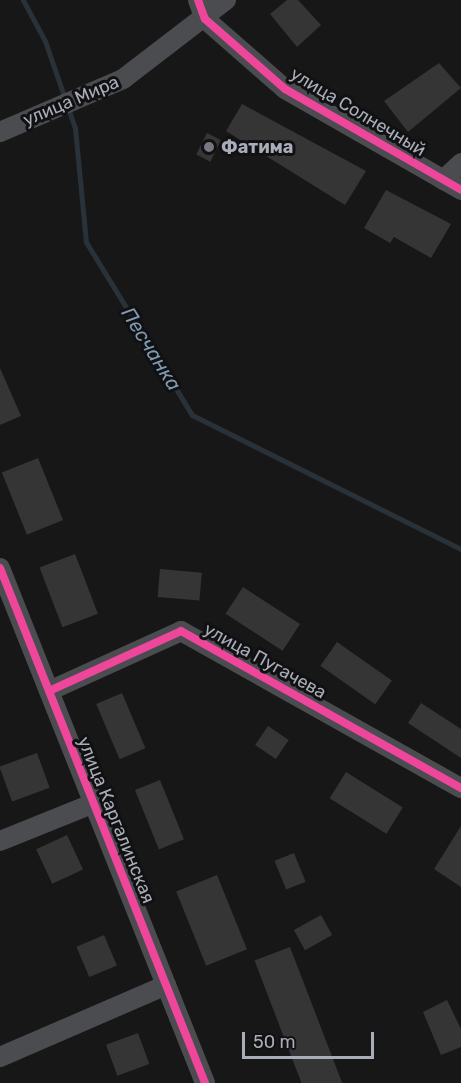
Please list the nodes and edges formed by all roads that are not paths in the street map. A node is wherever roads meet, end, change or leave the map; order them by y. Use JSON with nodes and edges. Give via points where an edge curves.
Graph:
{"nodes":[{"id":1,"x":198,"y":0,"type":"edge"},
{"id":2,"x":226,"y":0,"type":"edge"},
{"id":3,"x":205,"y":19,"type":"junction"},
{"id":4,"x":0,"y":132,"type":"edge"},
{"id":5,"x":461,"y":163,"type":"edge"},
{"id":6,"x":443,"y":180,"type":"junction"},
{"id":7,"x":461,"y":190,"type":"edge"},
{"id":8,"x":0,"y":568,"type":"edge"},
{"id":9,"x":49,"y":691,"type":"junction"},
{"id":10,"x":461,"y":788,"type":"edge"},
{"id":11,"x":94,"y":803,"type":"junction"},
{"id":12,"x":0,"y":841,"type":"edge"},
{"id":13,"x":166,"y":986,"type":"junction"},
{"id":14,"x":0,"y":1058,"type":"edge"},
{"id":15,"x":205,"y":1083,"type":"edge"}],
"edges":[{"from":1,"to":3,"type":"street","name":"улица Солнечный"},
{"from":2,"to":3,"type":"street","name":"улица Мира"},
{"from":3,"to":4,"type":"street","name":"улица Мира","via":[[123,80]]},
{"from":3,"to":6,"type":"street","name":"улица Солнечный","via":[[285,89]]},
{"from":5,"to":6,"type":"street"},
{"from":6,"to":7,"type":"street","name":"улица Солнечный"},
{"from":8,"to":9,"type":"street","name":"улица Каргалинская"},
{"from":9,"to":10,"type":"street","name":"улица Пугачева","via":[[181,631]]},
{"from":9,"to":11,"type":"street","name":"улица Каргалинская"},
{"from":11,"to":12,"type":"street"},
{"from":11,"to":13,"type":"street","name":"улица Каргалинская"},
{"from":13,"to":14,"type":"street"},
{"from":13,"to":15,"type":"street","name":"улица Каргалинская"}]}
